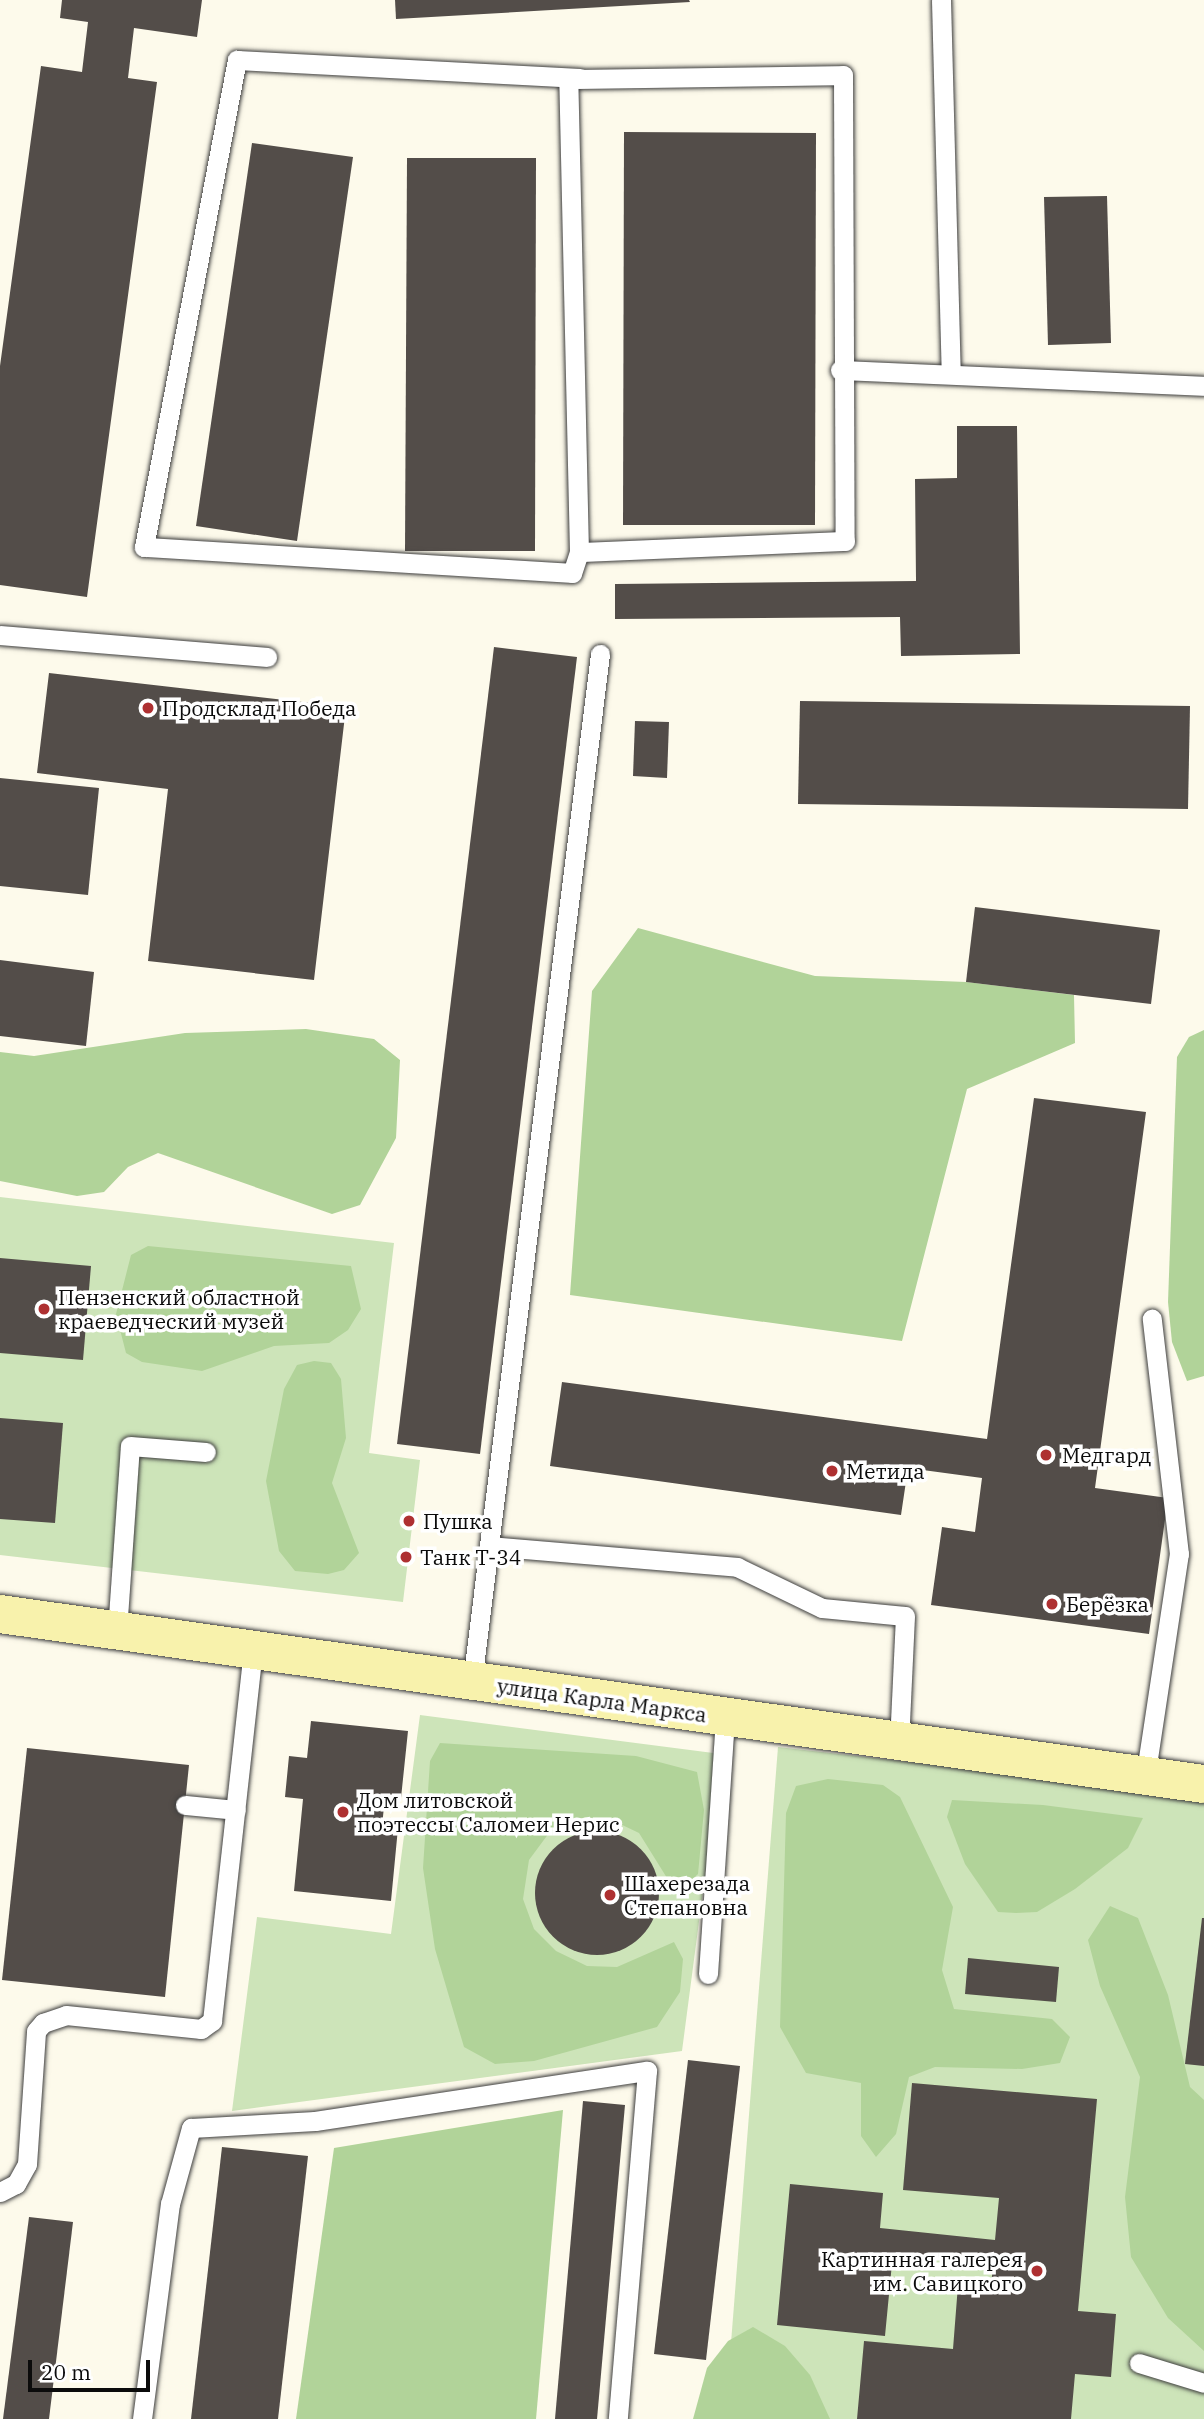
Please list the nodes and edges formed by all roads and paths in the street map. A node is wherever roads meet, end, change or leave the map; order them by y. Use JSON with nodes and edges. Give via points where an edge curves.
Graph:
{"nodes":[{"id":1,"x":941,"y":0,"type":"edge"},
{"id":2,"x":586,"y":79,"type":"junction"},
{"id":3,"x":840,"y":370,"type":"junction"},
{"id":4,"x":951,"y":374,"type":"junction"},
{"id":5,"x":1204,"y":386,"type":"edge"},
{"id":6,"x":579,"y":552,"type":"junction"},
{"id":7,"x":0,"y":635,"type":"edge"},
{"id":8,"x":600,"y":654,"type":"dead end"},
{"id":9,"x":267,"y":657,"type":"dead end"},
{"id":10,"x":1152,"y":1319,"type":"dead end"},
{"id":11,"x":206,"y":1452,"type":"dead end"},
{"id":12,"x":489,"y":1546,"type":"junction"},
{"id":13,"x":0,"y":1614,"type":"edge"},
{"id":14,"x":117,"y":1631,"type":"junction"},
{"id":15,"x":253,"y":1650,"type":"junction"},
{"id":16,"x":472,"y":1682,"type":"junction"},
{"id":17,"x":725,"y":1718,"type":"junction"},
{"id":18,"x":899,"y":1744,"type":"junction"},
{"id":19,"x":1145,"y":1778,"type":"junction"},
{"id":20,"x":1204,"y":1784,"type":"edge"},
{"id":21,"x":185,"y":1805,"type":"dead end"},
{"id":22,"x":236,"y":1810,"type":"junction"},
{"id":23,"x":708,"y":1974,"type":"dead end"},
{"id":24,"x":0,"y":2192,"type":"edge"},
{"id":25,"x":1139,"y":2363,"type":"dead end"},
{"id":26,"x":1204,"y":2383,"type":"edge"},
{"id":27,"x":142,"y":2419,"type":"edge"},
{"id":28,"x":618,"y":2419,"type":"edge"}],
"edges":[{"from":1,"to":4,"type":"lane"},
{"from":2,"to":3,"type":"lane","via":[[843,75]]},
{"from":2,"to":6,"type":"lane","via":[[568,79]]},
{"from":2,"to":6,"type":"lane","via":[[237,60],[144,547],[572,573]]},
{"from":3,"to":4,"type":"lane"},
{"from":3,"to":6,"type":"lane","via":[[845,541]]},
{"from":4,"to":5,"type":"lane"},
{"from":7,"to":9,"type":"lane"},
{"from":8,"to":12,"type":"lane"},
{"from":10,"to":19,"type":"lane","via":[[1179,1554]]},
{"from":11,"to":14,"type":"lane","via":[[130,1446]]},
{"from":12,"to":16,"type":"lane"},
{"from":12,"to":18,"type":"lane","via":[[737,1567],[822,1608],[905,1616]]},
{"from":13,"to":14,"type":"street","name":"улица Карла Маркса"},
{"from":14,"to":15,"type":"street","name":"улица Карла Маркса"},
{"from":15,"to":16,"type":"street","name":"улица Карла Маркса"},
{"from":15,"to":22,"type":"lane"},
{"from":16,"to":17,"type":"street","name":"улица Карла Маркса"},
{"from":17,"to":18,"type":"street","name":"улица Карла Маркса"},
{"from":17,"to":23,"type":"lane"},
{"from":18,"to":19,"type":"street","name":"улица Карла Маркса"},
{"from":19,"to":20,"type":"street","name":"улица Карла Маркса"},
{"from":21,"to":22,"type":"lane"},
{"from":22,"to":24,"type":"lane","via":[[212,2021],[201,2029],[66,2015],[43,2023],[36,2031],[27,2164],[16,2184]]},
{"from":25,"to":26,"type":"lane"},
{"from":27,"to":28,"type":"lane","via":[[170,2204],[191,2128],[316,2121],[647,2071]]}]}
